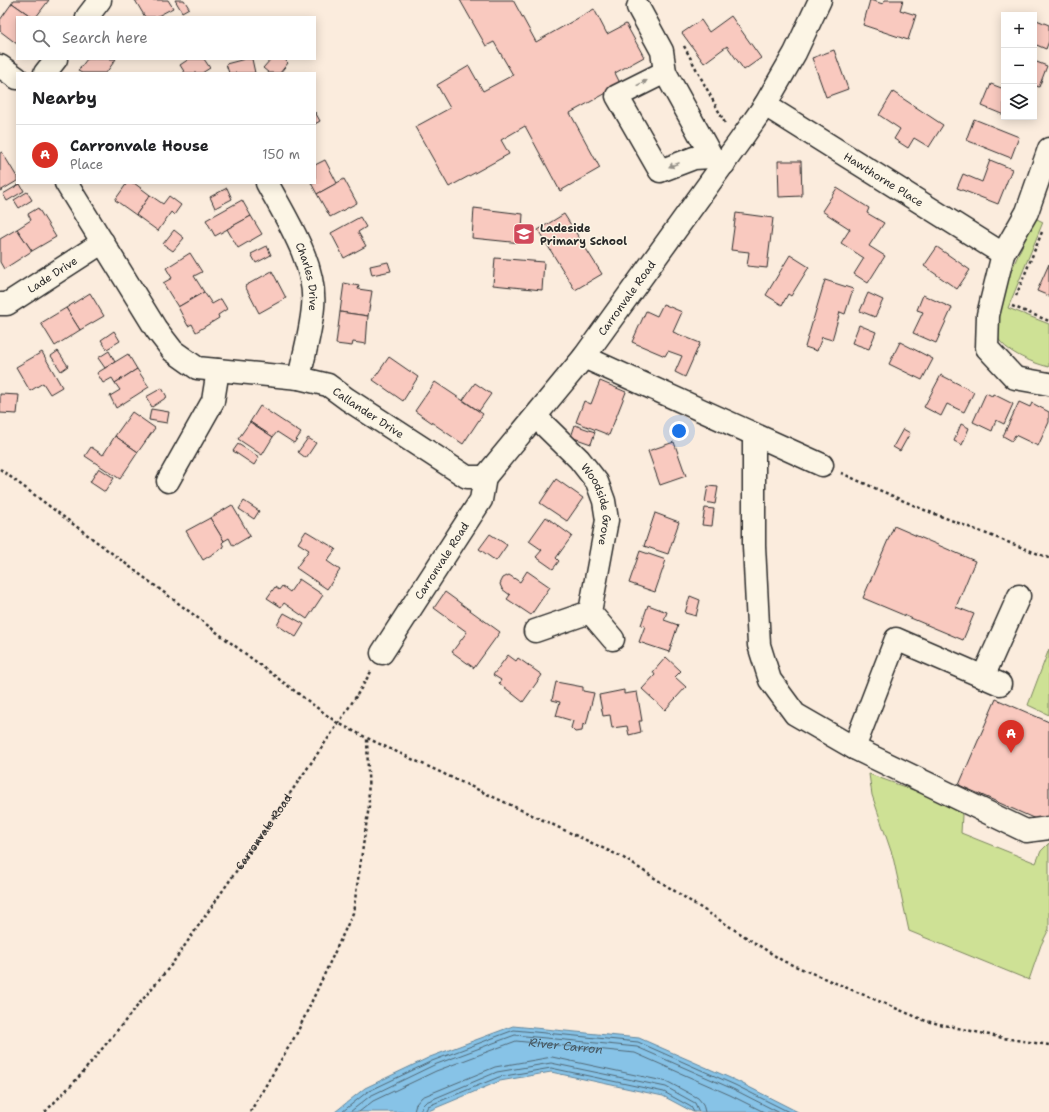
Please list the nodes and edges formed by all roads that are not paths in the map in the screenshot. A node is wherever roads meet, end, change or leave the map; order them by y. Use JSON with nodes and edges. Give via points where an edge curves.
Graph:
{"nodes":[{"id":1,"x":100,"y":0,"type":"edge"},
{"id":2,"x":820,"y":0,"type":"edge"},
{"id":3,"x":638,"y":7,"type":"dead end"},
{"id":4,"x":88,"y":16,"type":"edge"},
{"id":5,"x":55,"y":60,"type":"edge"},
{"id":6,"x":0,"y":66,"type":"edge"},
{"id":7,"x":46,"y":72,"type":"edge"},
{"id":8,"x":665,"y":72,"type":"junction"},
{"id":9,"x":16,"y":77,"type":"edge"},
{"id":10,"x":765,"y":105,"type":"junction"},
{"id":11,"x":1049,"y":149,"type":"edge"},
{"id":12,"x":718,"y":160,"type":"junction"},
{"id":13,"x":67,"y":184,"type":"edge"},
{"id":14,"x":268,"y":184,"type":"edge"},
{"id":15,"x":103,"y":242,"type":"junction"},
{"id":16,"x":1003,"y":254,"type":"junction"},
{"id":17,"x":0,"y":304,"type":"edge"},
{"id":18,"x":584,"y":357,"type":"junction"},
{"id":19,"x":218,"y":370,"type":"junction"},
{"id":20,"x":299,"y":378,"type":"junction"},
{"id":21,"x":1049,"y":384,"type":"edge"},
{"id":22,"x":536,"y":417,"type":"junction"},
{"id":23,"x":754,"y":435,"type":"junction"},
{"id":24,"x":822,"y":465,"type":"road end"},
{"id":25,"x":486,"y":477,"type":"junction"},
{"id":26,"x":168,"y":480,"type":"dead end"},
{"id":27,"x":1019,"y":596,"type":"dead end"},
{"id":28,"x":590,"y":612,"type":"junction"},
{"id":29,"x":535,"y":631,"type":"dead end"},
{"id":30,"x":613,"y":639,"type":"dead end"},
{"id":31,"x":382,"y":653,"type":"road end"},
{"id":32,"x":854,"y":748,"type":"junction"},
{"id":33,"x":1049,"y":828,"type":"edge"}],
"edges":[{"from":1,"to":4,"type":"street"},
{"from":2,"to":10,"type":"street","name":"Carronvale Road"},
{"from":3,"to":8,"type":"street","via":[[662,51]]},
{"from":5,"to":7,"type":"street"},
{"from":6,"to":9,"type":"street"},
{"from":8,"to":12,"type":"street"},
{"from":12,"to":8,"type":"street","one_way":true,"via":[[694,158],[660,171],[617,96]]},
{"from":10,"to":12,"type":"street","name":"Carronvale Road","via":[[742,138]]},
{"from":10,"to":16,"type":"street","name":"Hawthorne Place"},
{"from":11,"to":16,"type":"street","via":[[1027,212]]},
{"from":12,"to":18,"type":"street","name":"Carronvale Road"},
{"from":13,"to":15,"type":"street","name":"Callander Drive"},
{"from":14,"to":20,"type":"street","name":"Charles Drive","via":[[309,267],[314,305]]},
{"from":15,"to":17,"type":"street","name":"Lade Drive","via":[[7,304]]},
{"from":15,"to":19,"type":"street","name":"Callander Drive","via":[[156,329],[173,351],[197,368]]},
{"from":16,"to":21,"type":"street","via":[[988,315],[988,348],[1015,378]]},
{"from":18,"to":22,"type":"street","name":"Carronvale Road"},
{"from":18,"to":23,"type":"street"},
{"from":19,"to":20,"type":"street","name":"Callander Drive"},
{"from":19,"to":26,"type":"street","via":[[213,400]]},
{"from":20,"to":25,"type":"street","name":"Callander Drive","via":[[328,385],[467,476]]},
{"from":22,"to":25,"type":"street","name":"Carronvale Road"},
{"from":22,"to":28,"type":"street","name":"Woodside Grove","via":[[580,459],[597,482],[604,501],[607,520]]},
{"from":23,"to":24,"type":"street"},
{"from":23,"to":32,"type":"street","via":[[754,546],[759,645],[770,680],[795,714]]},
{"from":25,"to":31,"type":"street","name":"Carronvale Road","via":[[481,500]]},
{"from":27,"to":32,"type":"street","via":[[991,681],[896,639]]},
{"from":28,"to":29,"type":"street"},
{"from":28,"to":30,"type":"street"},
{"from":32,"to":33,"type":"street","via":[[1026,831]]}]}
